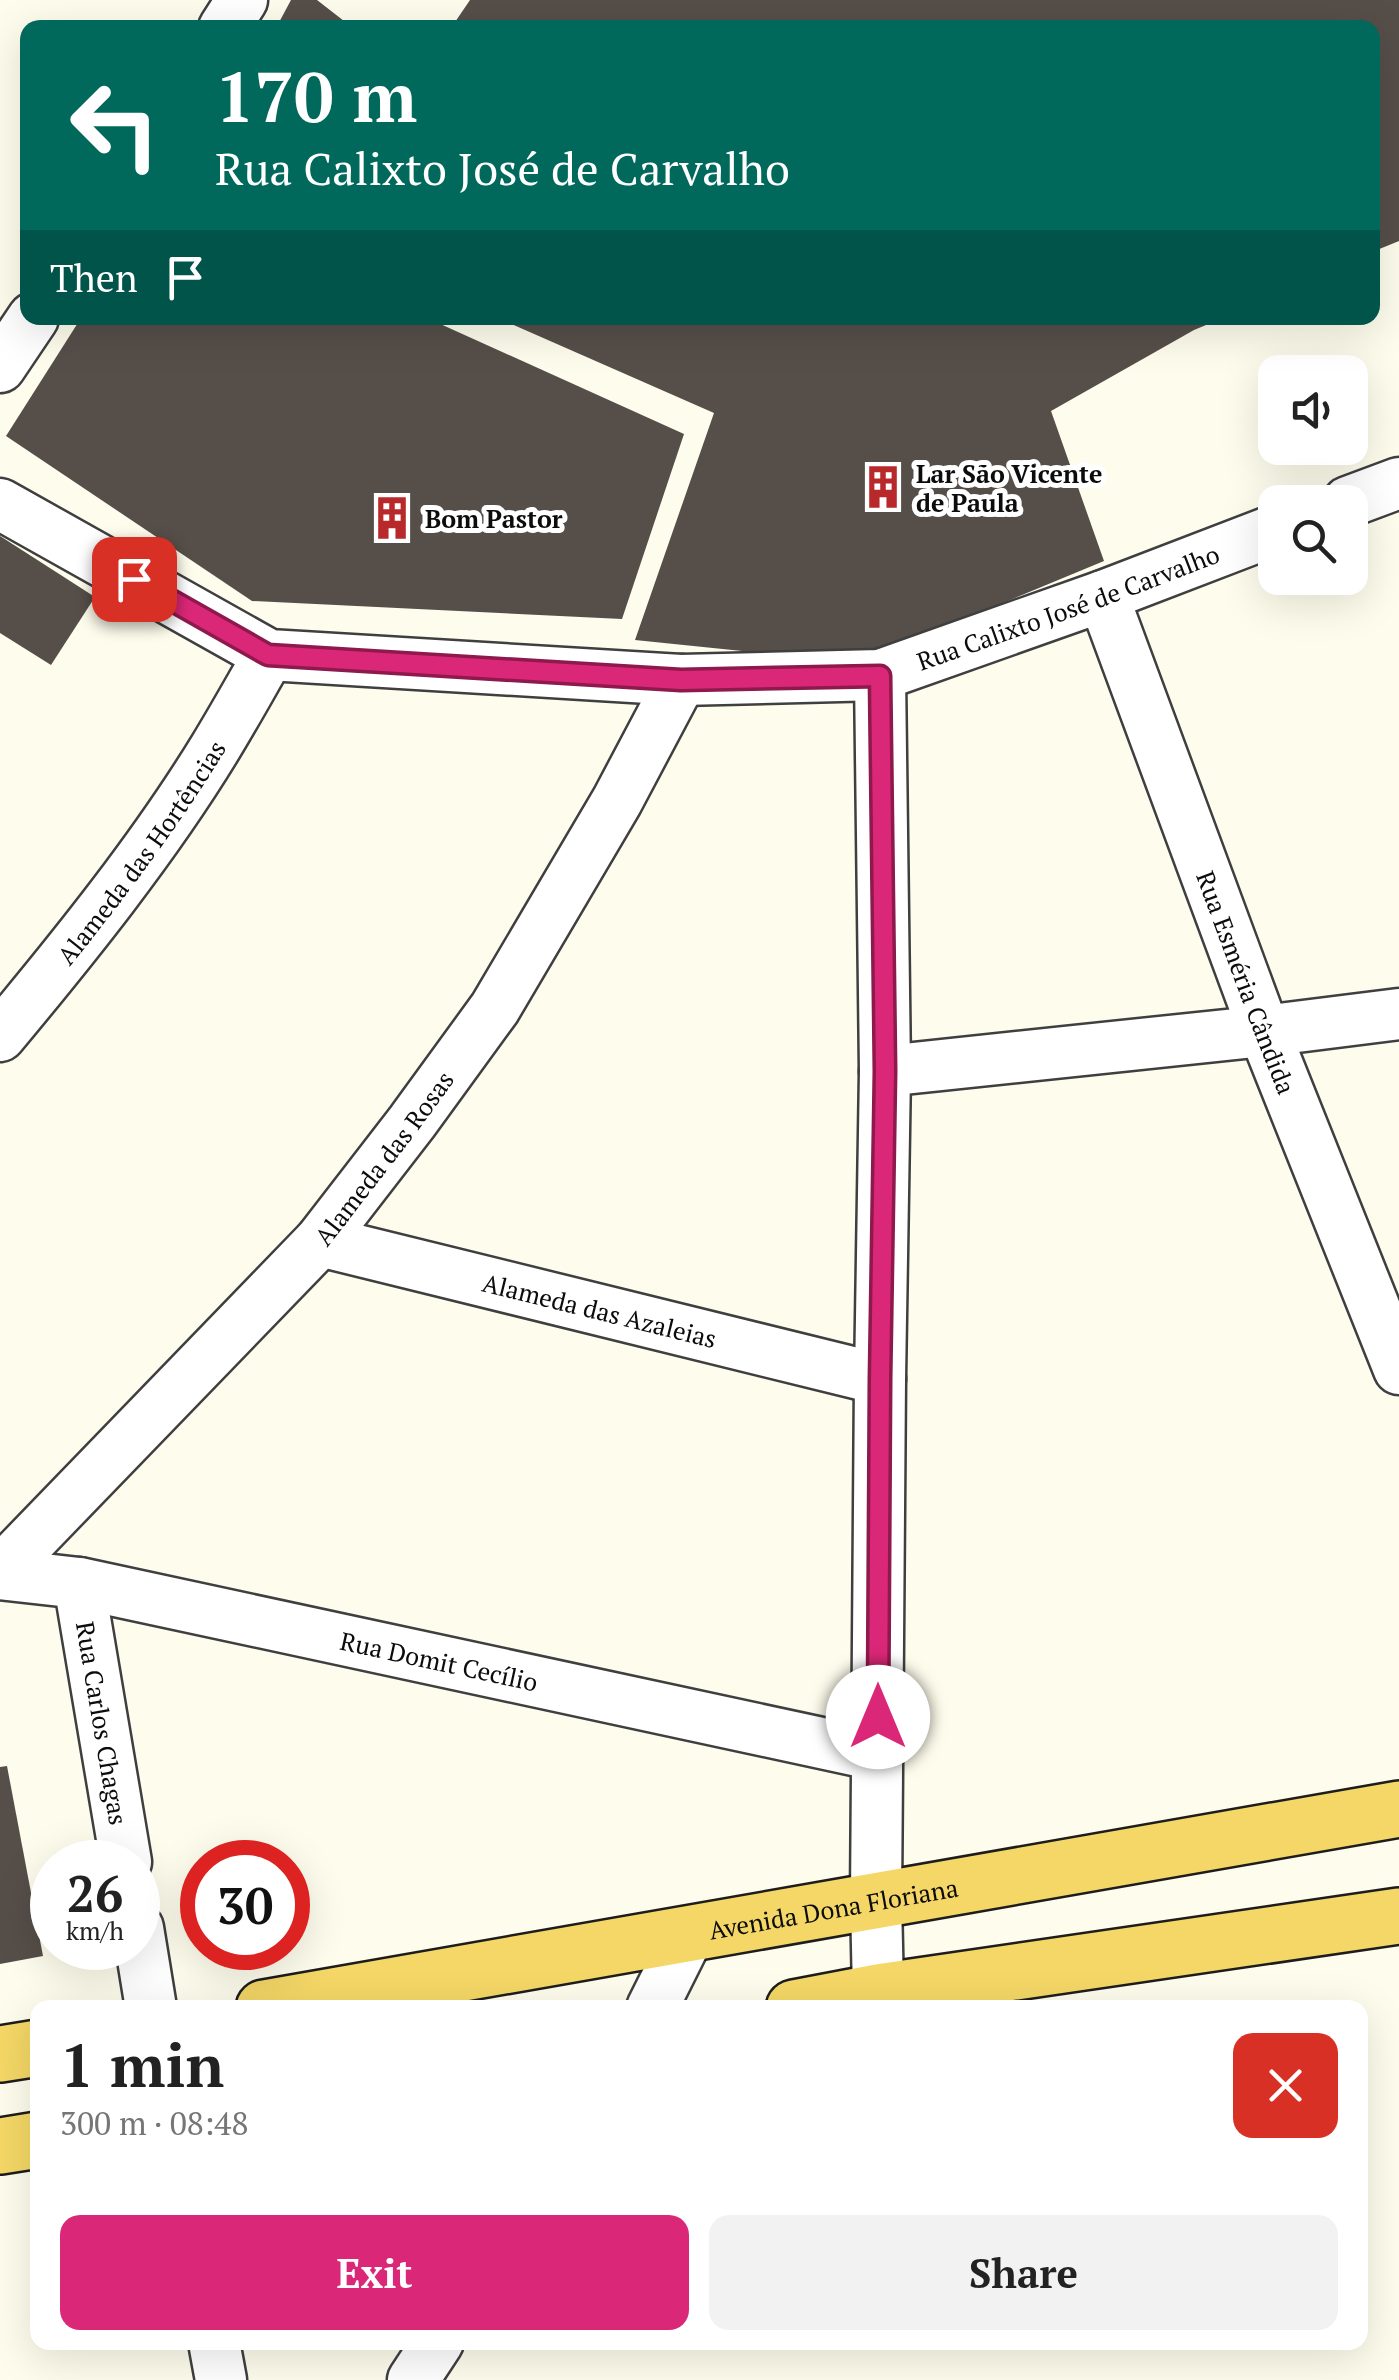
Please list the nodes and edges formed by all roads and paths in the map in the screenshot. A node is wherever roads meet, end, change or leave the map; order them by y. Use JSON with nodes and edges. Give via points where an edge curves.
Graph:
{"nodes":[{"id":1,"x":27,"y":325,"type":"edge"},
{"id":2,"x":0,"y":367,"type":"edge"},
{"id":3,"x":1399,"y":483,"type":"edge"},
{"id":4,"x":1368,"y":495,"type":"edge"},
{"id":5,"x":0,"y":504,"type":"edge"},
{"id":6,"x":1258,"y":537,"type":"edge"},
{"id":7,"x":1103,"y":596,"type":"junction"},
{"id":8,"x":268,"y":655,"type":"junction"},
{"id":9,"x":880,"y":676,"type":"junction"},
{"id":10,"x":681,"y":680,"type":"junction"},
{"id":11,"x":1399,"y":1014,"type":"edge"},
{"id":12,"x":1264,"y":1031,"type":"junction"},
{"id":13,"x":0,"y":1036,"type":"edge"},
{"id":14,"x":885,"y":1071,"type":"junction"},
{"id":15,"x":320,"y":1242,"type":"junction"},
{"id":16,"x":1399,"y":1369,"type":"edge"},
{"id":17,"x":880,"y":1380,"type":"junction"},
{"id":18,"x":0,"y":1573,"type":"edge"},
{"id":19,"x":79,"y":1583,"type":"junction"},
{"id":20,"x":878,"y":1755,"type":"junction"},
{"id":21,"x":1399,"y":1809,"type":"edge"},
{"id":22,"x":122,"y":1840,"type":"edge"},
{"id":23,"x":876,"y":1901,"type":"junction"},
{"id":24,"x":1399,"y":1916,"type":"edge"},
{"id":25,"x":690,"y":1932,"type":"junction"},
{"id":26,"x":145,"y":1970,"type":"edge"},
{"id":27,"x":878,"y":1992,"type":"junction"},
{"id":28,"x":150,"y":2000,"type":"edge"},
{"id":29,"x":309,"y":2000,"type":"edge"},
{"id":30,"x":656,"y":2000,"type":"edge"},
{"id":31,"x":836,"y":2000,"type":"edge"},
{"id":32,"x":30,"y":2049,"type":"edge"},
{"id":33,"x":0,"y":2054,"type":"edge"},
{"id":34,"x":30,"y":2141,"type":"edge"},
{"id":35,"x":0,"y":2146,"type":"edge"},
{"id":36,"x":215,"y":2350,"type":"edge"},
{"id":37,"x":433,"y":2350,"type":"edge"},
{"id":38,"x":221,"y":2380,"type":"edge"},
{"id":39,"x":413,"y":2380,"type":"edge"}],
"edges":[{"from":1,"to":2,"type":"street"},
{"from":3,"to":4,"type":"street"},
{"from":5,"to":8,"type":"street","name":"Rua Calixto José de Carvalho"},
{"from":6,"to":7,"type":"street","name":"Rua Calixto José de Carvalho"},
{"from":7,"to":9,"type":"street","name":"Rua Calixto José de Carvalho"},
{"from":7,"to":12,"type":"street","name":"Rua Esméria Cândida"},
{"from":8,"to":10,"type":"street","name":"Rua Calixto José de Carvalho"},
{"from":8,"to":13,"type":"street","name":"Alameda das Hortências","via":[[160,831]]},
{"from":9,"to":10,"type":"street","name":"Rua Calixto José de Carvalho"},
{"from":9,"to":14,"type":"street"},
{"from":10,"to":15,"type":"street","name":"Alameda das Rosas","via":[[496,1008]]},
{"from":11,"to":12,"type":"street"},
{"from":12,"to":14,"type":"street"},
{"from":12,"to":16,"type":"street","name":"Rua Esméria Cândida"},
{"from":14,"to":17,"type":"street"},
{"from":15,"to":17,"type":"street","name":"Alameda das Azaleias"},
{"from":15,"to":18,"type":"street","name":"Alameda das Rosas"},
{"from":17,"to":20,"type":"street"},
{"from":18,"to":19,"type":"street","name":"Rua Domit Cecílio"},
{"from":19,"to":20,"type":"street","name":"Rua Domit Cecílio"},
{"from":19,"to":22,"type":"street","name":"Rua Carlos Chagas"},
{"from":20,"to":23,"type":"street"},
{"from":21,"to":23,"type":"main road","name":"Avenida Dona Floriana"},
{"from":23,"to":25,"type":"main road","name":"Avenida Dona Floriana"},
{"from":23,"to":27,"type":"street"},
{"from":24,"to":27,"type":"main road"},
{"from":25,"to":29,"type":"main road","name":"Avenida Dona Floriana"},
{"from":25,"to":30,"type":"street"},
{"from":26,"to":28,"type":"street"},
{"from":27,"to":31,"type":"main road"},
{"from":32,"to":33,"type":"main road"},
{"from":34,"to":35,"type":"main road"},
{"from":36,"to":38,"type":"street"},
{"from":37,"to":39,"type":"street"}]}
